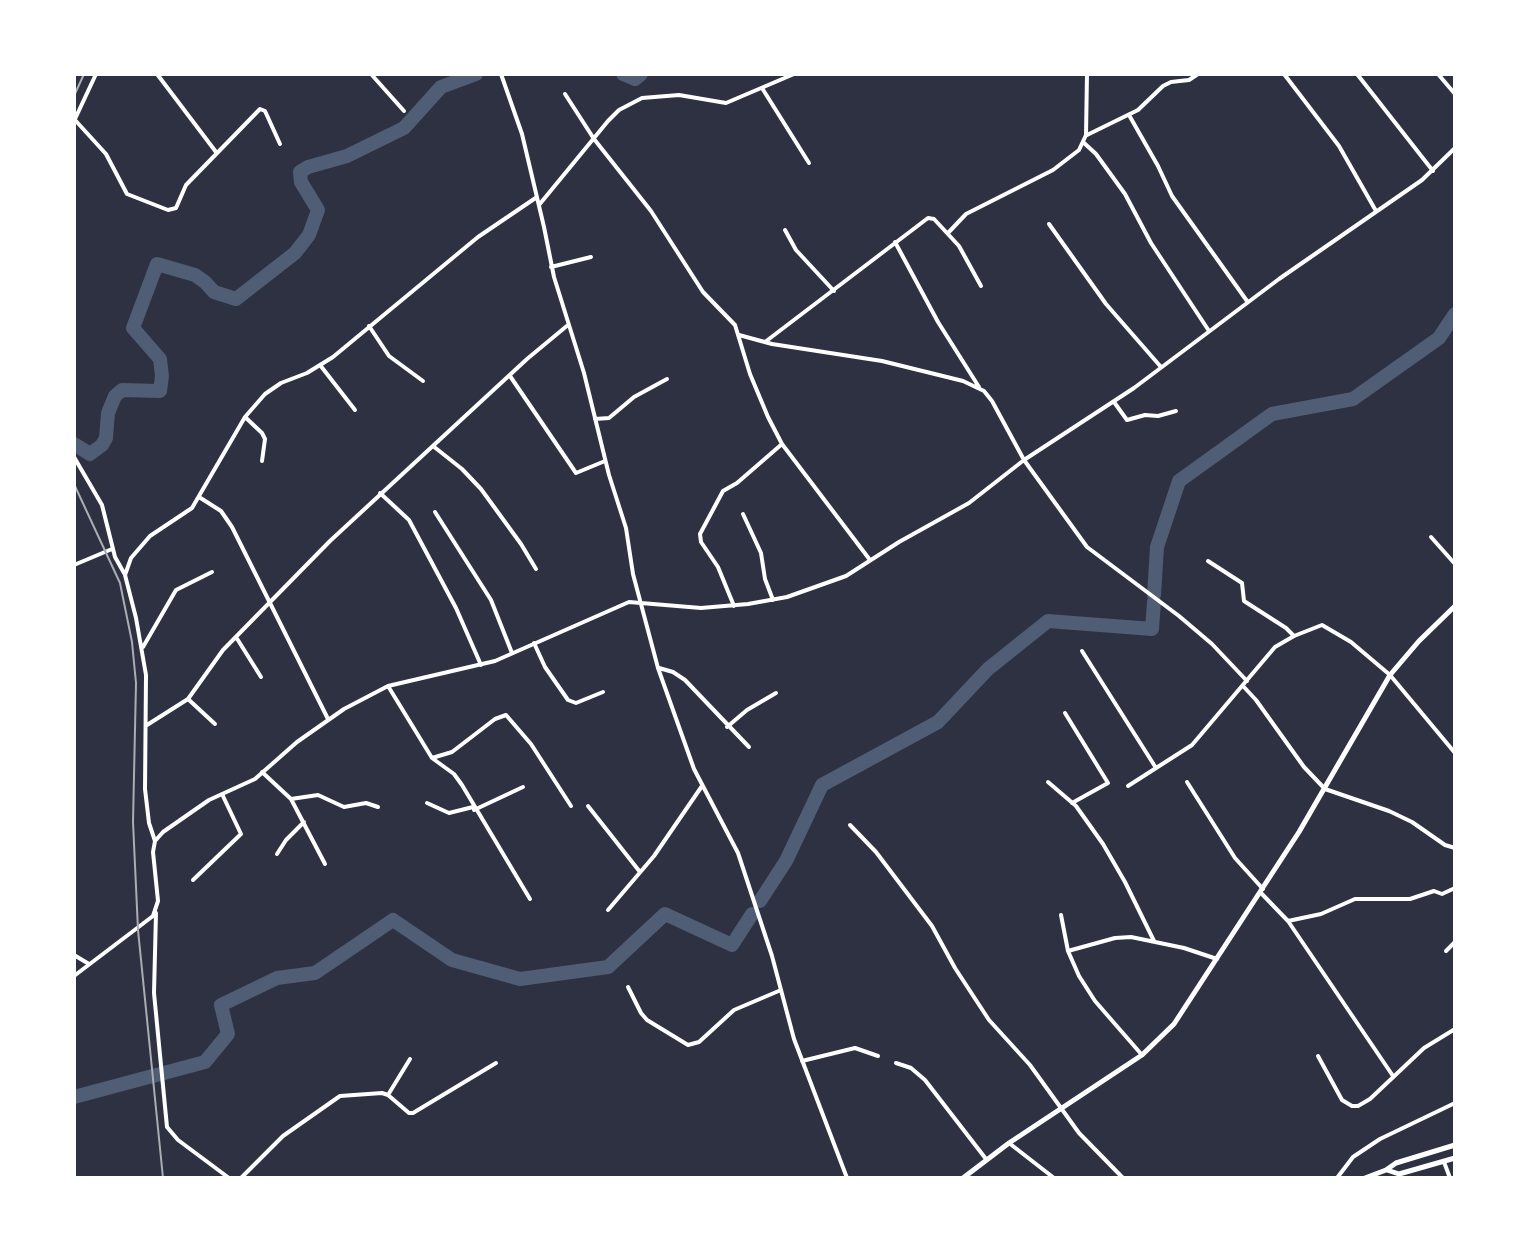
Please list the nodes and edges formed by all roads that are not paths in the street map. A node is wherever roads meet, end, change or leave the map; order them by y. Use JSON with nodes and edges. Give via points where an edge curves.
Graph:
{"nodes":[{"id":1,"x":96,"y":74,"type":"edge"},
{"id":2,"x":157,"y":74,"type":"edge"},
{"id":3,"x":371,"y":74,"type":"edge"},
{"id":4,"x":501,"y":74,"type":"edge"},
{"id":5,"x":794,"y":74,"type":"edge"},
{"id":6,"x":1087,"y":74,"type":"edge"},
{"id":7,"x":1198,"y":74,"type":"edge"},
{"id":8,"x":1284,"y":74,"type":"edge"},
{"id":9,"x":1357,"y":74,"type":"edge"},
{"id":10,"x":1438,"y":74,"type":"edge"},
{"id":11,"x":762,"y":88,"type":"junction"},
{"id":12,"x":565,"y":94,"type":"dead end"},
{"id":13,"x":1455,"y":94,"type":"edge"},
{"id":14,"x":404,"y":111,"type":"dead end"},
{"id":15,"x":1129,"y":115,"type":"junction"},
{"id":16,"x":74,"y":121,"type":"edge"},
{"id":17,"x":1086,"y":135,"type":"junction"},
{"id":18,"x":594,"y":139,"type":"junction"},
{"id":19,"x":1083,"y":142,"type":"junction"},
{"id":20,"x":280,"y":144,"type":"dead end"},
{"id":21,"x":1455,"y":148,"type":"edge"},
{"id":22,"x":217,"y":153,"type":"junction"},
{"id":23,"x":809,"y":163,"type":"dead end"},
{"id":24,"x":1433,"y":171,"type":"junction"},
{"id":25,"x":537,"y":197,"type":"junction"},
{"id":26,"x":539,"y":205,"type":"junction"},
{"id":27,"x":1376,"y":211,"type":"junction"},
{"id":28,"x":1049,"y":224,"type":"dead end"},
{"id":29,"x":785,"y":230,"type":"dead end"},
{"id":30,"x":948,"y":233,"type":"junction"},
{"id":31,"x":895,"y":242,"type":"junction"},
{"id":32,"x":591,"y":257,"type":"dead end"},
{"id":33,"x":551,"y":267,"type":"junction"},
{"id":34,"x":981,"y":286,"type":"dead end"},
{"id":35,"x":834,"y":291,"type":"junction"},
{"id":36,"x":1248,"y":302,"type":"junction"},
{"id":37,"x":568,"y":325,"type":"junction"},
{"id":38,"x":369,"y":326,"type":"junction"},
{"id":39,"x":1209,"y":331,"type":"junction"},
{"id":40,"x":739,"y":335,"type":"junction"},
{"id":41,"x":765,"y":342,"type":"junction"},
{"id":42,"x":320,"y":365,"type":"junction"},
{"id":43,"x":1161,"y":367,"type":"junction"},
{"id":44,"x":509,"y":375,"type":"junction"},
{"id":45,"x":667,"y":379,"type":"dead end"},
{"id":46,"x":423,"y":381,"type":"dead end"},
{"id":47,"x":980,"y":389,"type":"junction"},
{"id":48,"x":1114,"y":402,"type":"junction"},
{"id":49,"x":355,"y":410,"type":"dead end"},
{"id":50,"x":1176,"y":411,"type":"dead end"},
{"id":51,"x":245,"y":417,"type":"junction"},
{"id":52,"x":595,"y":419,"type":"junction"},
{"id":53,"x":782,"y":444,"type":"junction"},
{"id":54,"x":433,"y":446,"type":"junction"},
{"id":55,"x":74,"y":457,"type":"edge"},
{"id":56,"x":1024,"y":460,"type":"junction"},
{"id":57,"x":262,"y":461,"type":"dead end"},
{"id":58,"x":605,"y":461,"type":"junction"},
{"id":59,"x":380,"y":493,"type":"junction"},
{"id":60,"x":199,"y":497,"type":"junction"},
{"id":61,"x":435,"y":512,"type":"dead end"},
{"id":62,"x":743,"y":514,"type":"dead end"},
{"id":63,"x":1431,"y":537,"type":"dead end"},
{"id":64,"x":112,"y":549,"type":"junction"},
{"id":65,"x":870,"y":560,"type":"junction"},
{"id":66,"x":1208,"y":561,"type":"dead end"},
{"id":67,"x":1455,"y":564,"type":"edge"},
{"id":68,"x":74,"y":565,"type":"edge"},
{"id":69,"x":536,"y":569,"type":"dead end"},
{"id":70,"x":212,"y":572,"type":"dead end"},
{"id":71,"x":125,"y":575,"type":"junction"},
{"id":72,"x":773,"y":600,"type":"junction"},
{"id":73,"x":271,"y":601,"type":"junction"},
{"id":74,"x":641,"y":601,"type":"junction"},
{"id":75,"x":734,"y":606,"type":"junction"},
{"id":76,"x":1455,"y":606,"type":"edge"},
{"id":77,"x":1294,"y":636,"type":"junction"},
{"id":78,"x":236,"y":637,"type":"junction"},
{"id":79,"x":534,"y":643,"type":"junction"},
{"id":80,"x":142,"y":650,"type":"junction"},
{"id":81,"x":1082,"y":651,"type":"dead end"},
{"id":82,"x":512,"y":653,"type":"junction"},
{"id":83,"x":481,"y":665,"type":"junction"},
{"id":84,"x":658,"y":668,"type":"junction"},
{"id":85,"x":1390,"y":675,"type":"junction"},
{"id":86,"x":261,"y":677,"type":"dead end"},
{"id":87,"x":1245,"y":684,"type":"junction"},
{"id":88,"x":388,"y":686,"type":"junction"},
{"id":89,"x":603,"y":692,"type":"dead end"},
{"id":90,"x":776,"y":693,"type":"dead end"},
{"id":91,"x":188,"y":699,"type":"junction"},
{"id":92,"x":1065,"y":713,"type":"dead end"},
{"id":93,"x":328,"y":719,"type":"junction"},
{"id":94,"x":215,"y":724,"type":"dead end"},
{"id":95,"x":147,"y":725,"type":"junction"},
{"id":96,"x":727,"y":727,"type":"junction"},
{"id":97,"x":749,"y":747,"type":"dead end"},
{"id":98,"x":1455,"y":753,"type":"edge"},
{"id":99,"x":432,"y":758,"type":"junction"},
{"id":100,"x":1156,"y":768,"type":"junction"},
{"id":101,"x":262,"y":772,"type":"junction"},
{"id":102,"x":1048,"y":782,"type":"dead end"},
{"id":103,"x":1187,"y":782,"type":"dead end"},
{"id":104,"x":702,"y":786,"type":"junction"},
{"id":105,"x":1128,"y":786,"type":"dead end"},
{"id":106,"x":523,"y":787,"type":"dead end"},
{"id":107,"x":1325,"y":789,"type":"junction"},
{"id":108,"x":222,"y":794,"type":"junction"},
{"id":109,"x":291,"y":799,"type":"junction"},
{"id":110,"x":427,"y":803,"type":"dead end"},
{"id":111,"x":1072,"y":803,"type":"junction"},
{"id":112,"x":571,"y":806,"type":"dead end"},
{"id":113,"x":588,"y":806,"type":"dead end"},
{"id":114,"x":378,"y":807,"type":"dead end"},
{"id":115,"x":474,"y":808,"type":"junction"},
{"id":116,"x":304,"y":822,"type":"junction"},
{"id":117,"x":850,"y":825,"type":"dead end"},
{"id":118,"x":155,"y":841,"type":"junction"},
{"id":119,"x":1455,"y":848,"type":"edge"},
{"id":120,"x":277,"y":854,"type":"dead end"},
{"id":121,"x":325,"y":864,"type":"dead end"},
{"id":122,"x":640,"y":872,"type":"junction"},
{"id":123,"x":193,"y":880,"type":"dead end"},
{"id":124,"x":1455,"y":888,"type":"edge"},
{"id":125,"x":1262,"y":891,"type":"junction"},
{"id":126,"x":530,"y":899,"type":"dead end"},
{"id":127,"x":608,"y":910,"type":"dead end"},
{"id":128,"x":156,"y":911,"type":"junction"},
{"id":129,"x":1061,"y":915,"type":"dead end"},
{"id":130,"x":1288,"y":921,"type":"junction"},
{"id":131,"x":1154,"y":941,"type":"junction"},
{"id":132,"x":1455,"y":942,"type":"edge"},
{"id":133,"x":1068,"y":951,"type":"junction"},
{"id":134,"x":1446,"y":951,"type":"dead end"},
{"id":135,"x":74,"y":955,"type":"edge"},
{"id":136,"x":1217,"y":959,"type":"junction"},
{"id":137,"x":89,"y":964,"type":"junction"},
{"id":138,"x":74,"y":976,"type":"edge"},
{"id":139,"x":628,"y":987,"type":"dead end"},
{"id":140,"x":781,"y":990,"type":"junction"},
{"id":141,"x":1455,"y":1029,"type":"edge"},
{"id":142,"x":1142,"y":1055,"type":"junction"},
{"id":143,"x":878,"y":1056,"type":"dead end"},
{"id":144,"x":1318,"y":1056,"type":"dead end"},
{"id":145,"x":410,"y":1059,"type":"dead end"},
{"id":146,"x":802,"y":1061,"type":"junction"},
{"id":147,"x":496,"y":1063,"type":"dead end"},
{"id":148,"x":896,"y":1063,"type":"dead end"},
{"id":149,"x":1393,"y":1076,"type":"junction"},
{"id":150,"x":388,"y":1095,"type":"junction"},
{"id":151,"x":1455,"y":1103,"type":"edge"},
{"id":152,"x":1060,"y":1109,"type":"junction"},
{"id":153,"x":1009,"y":1143,"type":"junction"},
{"id":154,"x":1455,"y":1145,"type":"edge"},
{"id":155,"x":1455,"y":1158,"type":"edge"},
{"id":156,"x":986,"y":1159,"type":"junction"},
{"id":157,"x":1443,"y":1161,"type":"junction"},
{"id":158,"x":1386,"y":1170,"type":"junction"},
{"id":159,"x":229,"y":1178,"type":"edge"},
{"id":160,"x":241,"y":1178,"type":"edge"},
{"id":161,"x":847,"y":1178,"type":"edge"},
{"id":162,"x":963,"y":1178,"type":"edge"},
{"id":163,"x":1054,"y":1178,"type":"edge"},
{"id":164,"x":1123,"y":1178,"type":"edge"},
{"id":165,"x":1337,"y":1178,"type":"edge"},
{"id":166,"x":1365,"y":1178,"type":"edge"},
{"id":167,"x":1450,"y":1178,"type":"edge"}],
"edges":[{"from":1,"to":16,"type":"street"},
{"from":2,"to":22,"type":"street"},
{"from":3,"to":14,"type":"street"},
{"from":4,"to":25,"type":"street"},
{"from":5,"to":11,"type":"street"},
{"from":6,"to":17,"type":"street"},
{"from":7,"to":15,"type":"street","via":[[1163,86]]},
{"from":8,"to":27,"type":"street","via":[[1345,155]]},
{"from":9,"to":24,"type":"street"},
{"from":10,"to":13,"type":"street"},
{"from":11,"to":18,"type":"street","via":[[726,103],[648,96],[619,110]]},
{"from":11,"to":23,"type":"street"},
{"from":12,"to":18,"type":"street"},
{"from":15,"to":17,"type":"street"},
{"from":15,"to":36,"type":"street","via":[[1172,196]]},
{"from":16,"to":22,"type":"street","via":[[106,154],[127,194],[168,210],[176,208],[186,185]]},
{"from":17,"to":19,"type":"street"},
{"from":18,"to":26,"type":"street"},
{"from":18,"to":40,"type":"street"},
{"from":19,"to":30,"type":"street","via":[[1068,160],[966,214]]},
{"from":19,"to":39,"type":"street","via":[[1125,194]]},
{"from":20,"to":22,"type":"street","via":[[260,109]]},
{"from":21,"to":24,"type":"street"},
{"from":24,"to":27,"type":"street"},
{"from":25,"to":26,"type":"street"},
{"from":25,"to":38,"type":"street","via":[[478,237]]},
{"from":26,"to":33,"type":"street"},
{"from":27,"to":36,"type":"street"},
{"from":28,"to":43,"type":"street","via":[[1106,304]]},
{"from":29,"to":35,"type":"street"},
{"from":30,"to":31,"type":"street","via":[[928,218]]},
{"from":30,"to":34,"type":"street"},
{"from":31,"to":35,"type":"street"},
{"from":31,"to":47,"type":"street"},
{"from":32,"to":33,"type":"street"},
{"from":33,"to":37,"type":"street"},
{"from":35,"to":41,"type":"street"},
{"from":36,"to":39,"type":"street"},
{"from":37,"to":44,"type":"street"},
{"from":37,"to":52,"type":"street"},
{"from":38,"to":42,"type":"street"},
{"from":38,"to":46,"type":"street","via":[[389,356]]},
{"from":39,"to":43,"type":"street"},
{"from":40,"to":41,"type":"street"},
{"from":40,"to":53,"type":"street","via":[[750,374]]},
{"from":41,"to":47,"type":"street","via":[[882,361]]},
{"from":42,"to":49,"type":"street"},
{"from":42,"to":51,"type":"street","via":[[272,388]]},
{"from":43,"to":48,"type":"street"},
{"from":44,"to":54,"type":"street"},
{"from":44,"to":58,"type":"street","via":[[576,473]]},
{"from":45,"to":52,"type":"street","via":[[609,418]]},
{"from":47,"to":56,"type":"street"},
{"from":48,"to":50,"type":"street","via":[[1127,420]]},
{"from":48,"to":56,"type":"street"},
{"from":51,"to":57,"type":"street","via":[[265,439]]},
{"from":51,"to":60,"type":"street"},
{"from":52,"to":58,"type":"street"},
{"from":53,"to":65,"type":"street"},
{"from":53,"to":75,"type":"street","via":[[723,491],[700,534]]},
{"from":54,"to":59,"type":"street"},
{"from":54,"to":69,"type":"street","via":[[481,489]]},
{"from":55,"to":64,"type":"street","via":[[102,505]]},
{"from":56,"to":65,"type":"street","via":[[969,503]]},
{"from":56,"to":87,"type":"street","via":[[1087,547],[1212,644]]},
{"from":58,"to":74,"type":"street"},
{"from":59,"to":73,"type":"street"},
{"from":59,"to":83,"type":"street","via":[[409,520]]},
{"from":60,"to":71,"type":"street","via":[[187,514],[142,543]]},
{"from":60,"to":73,"type":"street","via":[[226,517]]},
{"from":61,"to":82,"type":"street","via":[[491,600]]},
{"from":62,"to":72,"type":"street","via":[[761,553]]},
{"from":63,"to":67,"type":"street"},
{"from":64,"to":68,"type":"street"},
{"from":64,"to":71,"type":"street"},
{"from":65,"to":72,"type":"street","via":[[826,585]]},
{"from":66,"to":77,"type":"street","via":[[1242,583],[1244,601]]},
{"from":70,"to":80,"type":"street","via":[[176,590]]},
{"from":71,"to":80,"type":"street"},
{"from":72,"to":75,"type":"street"},
{"from":73,"to":78,"type":"street"},
{"from":73,"to":93,"type":"street"},
{"from":74,"to":75,"type":"street"},
{"from":74,"to":79,"type":"street","via":[[609,608]]},
{"from":74,"to":84,"type":"street"},
{"from":76,"to":85,"type":"street"},
{"from":77,"to":85,"type":"street","via":[[1325,626]]},
{"from":77,"to":87,"type":"street","via":[[1275,647]]},
{"from":78,"to":86,"type":"street"},
{"from":78,"to":91,"type":"street"},
{"from":79,"to":82,"type":"street"},
{"from":79,"to":89,"type":"street","via":[[568,700],[576,703]]},
{"from":80,"to":95,"type":"street"},
{"from":81,"to":100,"type":"street"},
{"from":82,"to":83,"type":"street"},
{"from":83,"to":88,"type":"street"},
{"from":84,"to":96,"type":"street","via":[[685,680]]},
{"from":84,"to":104,"type":"street"},
{"from":85,"to":98,"type":"street"},
{"from":85,"to":107,"type":"street"},
{"from":87,"to":100,"type":"street","via":[[1192,745]]},
{"from":87,"to":107,"type":"street"},
{"from":88,"to":93,"type":"street"},
{"from":88,"to":99,"type":"street"},
{"from":90,"to":96,"type":"street"},
{"from":91,"to":94,"type":"street"},
{"from":91,"to":95,"type":"street"},
{"from":92,"to":111,"type":"street","via":[[1108,780]]},
{"from":93,"to":101,"type":"street"},
{"from":95,"to":118,"type":"street","via":[[145,789]]},
{"from":96,"to":97,"type":"street"},
{"from":99,"to":112,"type":"street","via":[[452,752],[506,715]]},
{"from":99,"to":115,"type":"street","via":[[454,774]]},
{"from":100,"to":105,"type":"street"},
{"from":101,"to":108,"type":"street"},
{"from":101,"to":109,"type":"street"},
{"from":102,"to":111,"type":"street"},
{"from":103,"to":125,"type":"street"},
{"from":104,"to":122,"type":"street"},
{"from":104,"to":140,"type":"street","via":[[738,853]]},
{"from":106,"to":115,"type":"street"},
{"from":107,"to":119,"type":"street","via":[[1389,811]]},
{"from":107,"to":125,"type":"street"},
{"from":108,"to":118,"type":"street"},
{"from":108,"to":123,"type":"street","via":[[241,834]]},
{"from":109,"to":114,"type":"street","via":[[318,795],[344,807]]},
{"from":109,"to":116,"type":"street"},
{"from":110,"to":115,"type":"street","via":[[449,813]]},
{"from":111,"to":131,"type":"street","via":[[1116,865]]},
{"from":113,"to":122,"type":"street"},
{"from":115,"to":126,"type":"street"},
{"from":116,"to":120,"type":"street"},
{"from":116,"to":121,"type":"street"},
{"from":117,"to":152,"type":"street","via":[[928,920],[989,1020]]},
{"from":118,"to":128,"type":"street"},
{"from":122,"to":127,"type":"street"},
{"from":124,"to":130,"type":"street","via":[[1410,899],[1355,899]]},
{"from":125,"to":130,"type":"street"},
{"from":125,"to":136,"type":"street"},
{"from":128,"to":137,"type":"street"},
{"from":128,"to":159,"type":"street","via":[[154,978],[167,1127]]},
{"from":129,"to":133,"type":"street"},
{"from":130,"to":149,"type":"street"},
{"from":131,"to":133,"type":"street","via":[[1124,937]]},
{"from":131,"to":136,"type":"street"},
{"from":132,"to":134,"type":"street"},
{"from":133,"to":142,"type":"street","via":[[1087,989]]},
{"from":135,"to":137,"type":"street"},
{"from":136,"to":142,"type":"street","via":[[1174,1024]]},
{"from":137,"to":138,"type":"street"},
{"from":139,"to":140,"type":"street","via":[[647,1020],[688,1045],[699,1042],[734,1010]]},
{"from":140,"to":146,"type":"street"},
{"from":141,"to":149,"type":"street"},
{"from":142,"to":152,"type":"street"},
{"from":143,"to":146,"type":"street","via":[[855,1048]]},
{"from":144,"to":149,"type":"street","via":[[1342,1100],[1352,1106],[1370,1099]]},
{"from":145,"to":150,"type":"street"},
{"from":146,"to":161,"type":"street"},
{"from":147,"to":150,"type":"street","via":[[413,1113]]},
{"from":148,"to":156,"type":"street","via":[[925,1080]]},
{"from":150,"to":160,"type":"street","via":[[363,1092],[334,1099],[283,1136]]},
{"from":151,"to":165,"type":"street","via":[[1380,1139],[1353,1157]]},
{"from":152,"to":153,"type":"street"},
{"from":152,"to":164,"type":"street"},
{"from":153,"to":156,"type":"street"},
{"from":153,"to":163,"type":"street"},
{"from":154,"to":158,"type":"street"},
{"from":155,"to":157,"type":"street"},
{"from":156,"to":162,"type":"street"},
{"from":157,"to":158,"type":"street","via":[[1399,1174]]},
{"from":157,"to":167,"type":"street"},
{"from":158,"to":166,"type":"street"}]}
